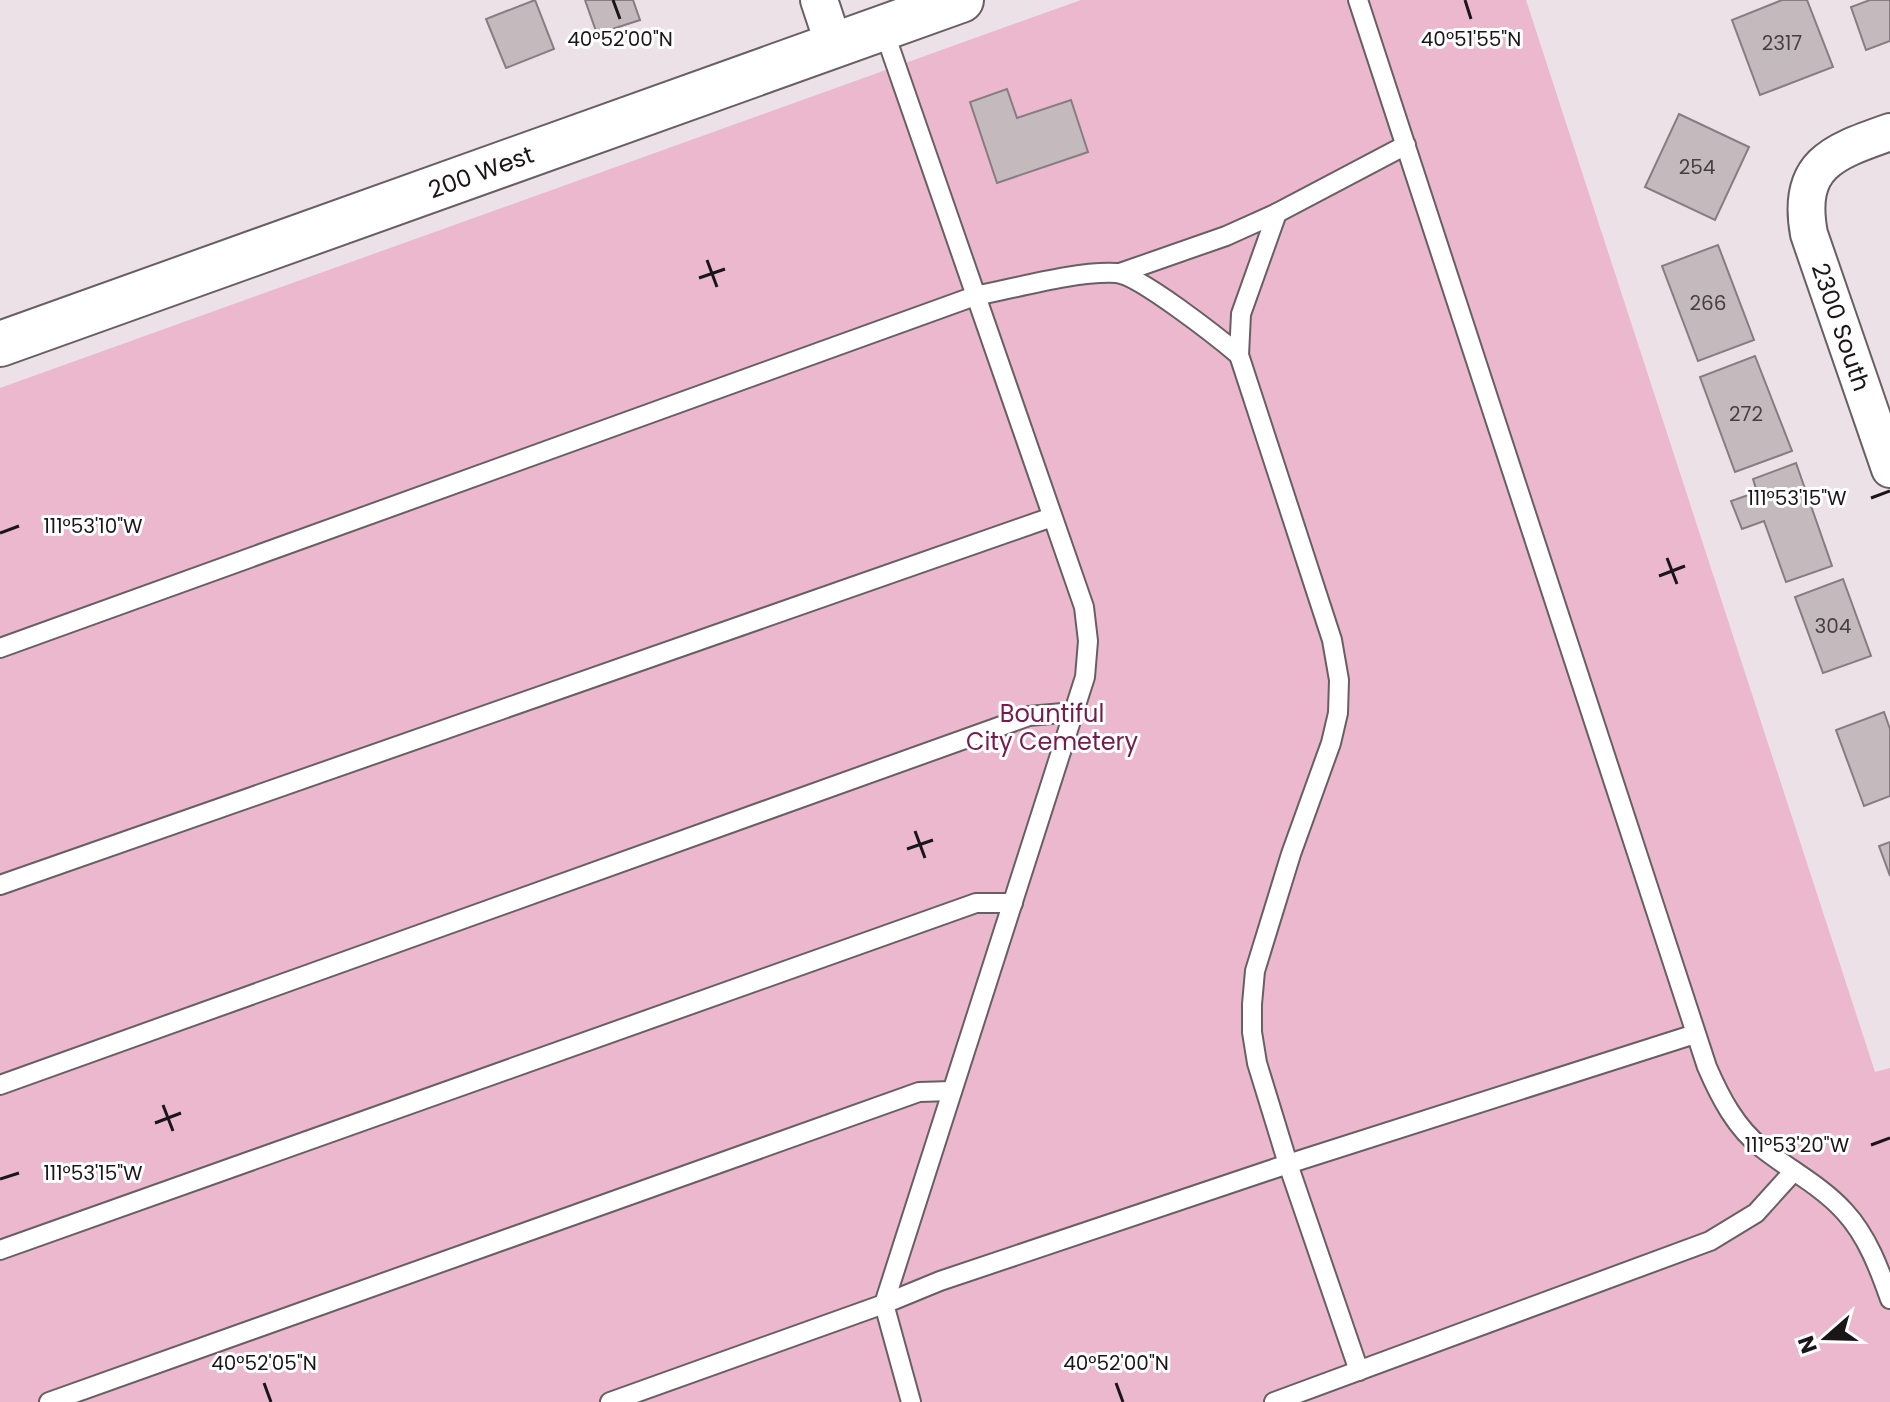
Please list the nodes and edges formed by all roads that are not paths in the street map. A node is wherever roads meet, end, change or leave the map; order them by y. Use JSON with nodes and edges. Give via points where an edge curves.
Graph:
{"nodes":[{"id":1,"x":819,"y":0,"type":"edge"},
{"id":2,"x":961,"y":0,"type":"edge"},
{"id":3,"x":1358,"y":0,"type":"edge"},
{"id":4,"x":883,"y":28,"type":"junction"},
{"id":5,"x":834,"y":45,"type":"junction"},
{"id":6,"x":1890,"y":132,"type":"edge"},
{"id":7,"x":1406,"y":145,"type":"junction"},
{"id":8,"x":1277,"y":213,"type":"junction"},
{"id":9,"x":1120,"y":273,"type":"junction"},
{"id":10,"x":975,"y":296,"type":"junction"},
{"id":11,"x":0,"y":344,"type":"edge"},
{"id":12,"x":1239,"y":355,"type":"junction"},
{"id":13,"x":1890,"y":469,"type":"edge"},
{"id":14,"x":1052,"y":517,"type":"junction"},
{"id":15,"x":0,"y":648,"type":"edge"},
{"id":16,"x":1074,"y":712,"type":"junction"},
{"id":17,"x":0,"y":885,"type":"edge"},
{"id":18,"x":1013,"y":903,"type":"junction"},
{"id":19,"x":1695,"y":1034,"type":"junction"},
{"id":20,"x":0,"y":1085,"type":"edge"},
{"id":21,"x":952,"y":1091,"type":"junction"},
{"id":22,"x":1288,"y":1164,"type":"junction"},
{"id":23,"x":1794,"y":1171,"type":"junction"},
{"id":24,"x":0,"y":1250,"type":"edge"},
{"id":25,"x":1890,"y":1299,"type":"edge"},
{"id":26,"x":884,"y":1304,"type":"junction"},
{"id":27,"x":1359,"y":1371,"type":"junction"},
{"id":28,"x":49,"y":1402,"type":"edge"},
{"id":29,"x":610,"y":1402,"type":"edge"},
{"id":30,"x":911,"y":1402,"type":"edge"},
{"id":31,"x":1274,"y":1402,"type":"edge"}],
"edges":[{"from":1,"to":5,"type":"street"},
{"from":2,"to":4,"type":"street","name":"200 West"},
{"from":3,"to":7,"type":"lane"},
{"from":4,"to":5,"type":"street","name":"200 West"},
{"from":4,"to":10,"type":"lane"},
{"from":5,"to":11,"type":"street","name":"200 West"},
{"from":6,"to":13,"type":"street","name":"2300 South","via":[[1830,156],[1809,183],[1806,200],[1809,234]]},
{"from":7,"to":8,"type":"lane"},
{"from":7,"to":19,"type":"lane"},
{"from":8,"to":9,"type":"lane"},
{"from":8,"to":12,"type":"lane","via":[[1241,314]]},
{"from":9,"to":10,"type":"lane"},
{"from":9,"to":12,"type":"lane","via":[[1203,324]]},
{"from":10,"to":14,"type":"lane"},
{"from":10,"to":15,"type":"lane"},
{"from":12,"to":22,"type":"lane","via":[[1332,640],[1339,680],[1331,743],[1255,971],[1257,1063]]},
{"from":14,"to":16,"type":"lane","via":[[1084,607],[1088,641],[1085,677]]},
{"from":14,"to":17,"type":"lane"},
{"from":16,"to":18,"type":"lane"},
{"from":16,"to":20,"type":"lane","via":[[1029,716]]},
{"from":18,"to":21,"type":"lane"},
{"from":18,"to":24,"type":"lane","via":[[976,903]]},
{"from":19,"to":22,"type":"lane"},
{"from":19,"to":23,"type":"lane","via":[[1736,1120],[1760,1147]]},
{"from":21,"to":26,"type":"lane"},
{"from":21,"to":28,"type":"lane","via":[[919,1092]]},
{"from":22,"to":26,"type":"lane"},
{"from":22,"to":27,"type":"lane"},
{"from":23,"to":25,"type":"lane","via":[[1844,1210],[1864,1238]]},
{"from":23,"to":27,"type":"lane","via":[[1756,1213],[1710,1241]]},
{"from":26,"to":29,"type":"lane"},
{"from":26,"to":30,"type":"lane"},
{"from":27,"to":31,"type":"lane"}]}
